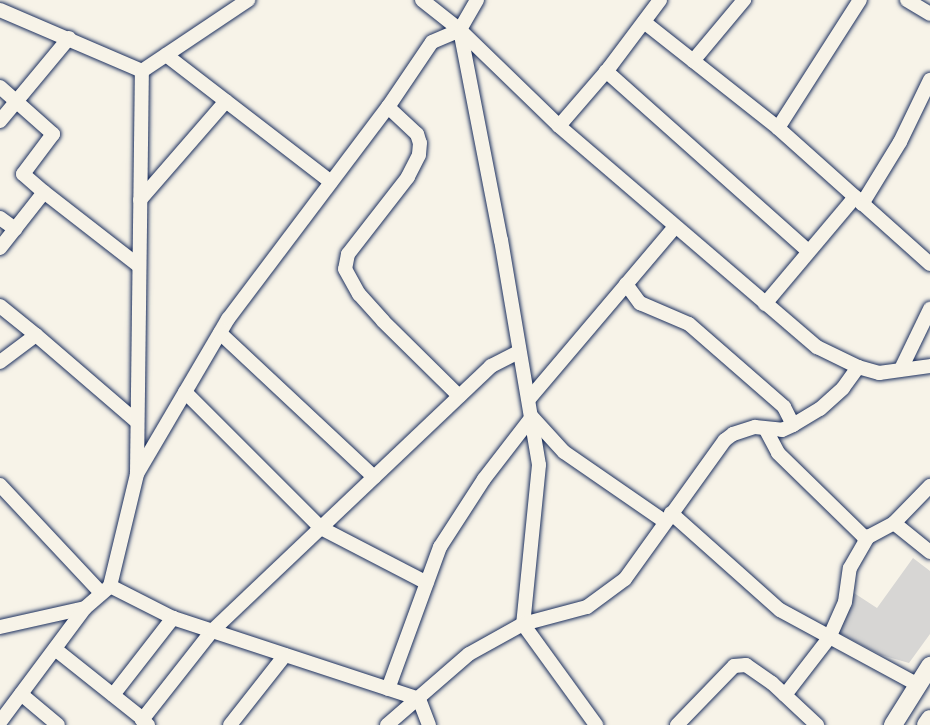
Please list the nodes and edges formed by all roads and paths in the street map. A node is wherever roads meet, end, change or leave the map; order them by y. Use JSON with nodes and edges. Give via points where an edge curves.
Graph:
{"nodes":[{"id":1,"x":248,"y":0,"type":"edge"},
{"id":2,"x":422,"y":0,"type":"edge"},
{"id":3,"x":477,"y":0,"type":"edge"},
{"id":4,"x":660,"y":0,"type":"edge"},
{"id":5,"x":744,"y":0,"type":"edge"},
{"id":6,"x":860,"y":0,"type":"edge"},
{"id":7,"x":907,"y":0,"type":"edge"},
{"id":8,"x":5,"y":7,"type":"edge"},
{"id":9,"x":930,"y":14,"type":"edge"},
{"id":10,"x":644,"y":22,"type":"junction"},
{"id":11,"x":460,"y":30,"type":"junction"},
{"id":12,"x":69,"y":38,"type":"junction"},
{"id":13,"x":166,"y":55,"type":"junction"},
{"id":14,"x":693,"y":61,"type":"junction"},
{"id":15,"x":142,"y":70,"type":"junction"},
{"id":16,"x":606,"y":71,"type":"junction"},
{"id":17,"x":930,"y":80,"type":"edge"},
{"id":18,"x":0,"y":87,"type":"edge"},
{"id":19,"x":226,"y":101,"type":"junction"},
{"id":20,"x":17,"y":102,"type":"junction"},
{"id":21,"x":388,"y":107,"type":"junction"},
{"id":22,"x":0,"y":121,"type":"edge"},
{"id":23,"x":559,"y":126,"type":"junction"},
{"id":24,"x":778,"y":128,"type":"junction"},
{"id":25,"x":331,"y":182,"type":"junction"},
{"id":26,"x":44,"y":192,"type":"junction"},
{"id":27,"x":140,"y":200,"type":"junction"},
{"id":28,"x":859,"y":201,"type":"junction"},
{"id":29,"x":0,"y":218,"type":"edge"},
{"id":30,"x":675,"y":227,"type":"junction"},
{"id":31,"x":15,"y":229,"type":"junction"},
{"id":32,"x":0,"y":248,"type":"edge"},
{"id":33,"x":808,"y":251,"type":"junction"},
{"id":34,"x":930,"y":264,"type":"edge"},
{"id":35,"x":139,"y":266,"type":"junction"},
{"id":36,"x":626,"y":284,"type":"junction"},
{"id":37,"x":765,"y":304,"type":"junction"},
{"id":38,"x":0,"y":306,"type":"edge"},
{"id":39,"x":930,"y":309,"type":"edge"},
{"id":40,"x":220,"y":333,"type":"junction"},
{"id":41,"x":36,"y":335,"type":"junction"},
{"id":42,"x":519,"y":352,"type":"junction"},
{"id":43,"x":0,"y":362,"type":"edge"},
{"id":44,"x":930,"y":366,"type":"edge"},
{"id":45,"x":858,"y":368,"type":"junction"},
{"id":46,"x":901,"y":369,"type":"junction"},
{"id":47,"x":185,"y":392,"type":"junction"},
{"id":48,"x":459,"y":396,"type":"junction"},
{"id":49,"x":529,"y":399,"type":"junction"},
{"id":50,"x":532,"y":417,"type":"junction"},
{"id":51,"x":137,"y":422,"type":"junction"},
{"id":52,"x":793,"y":425,"type":"junction"},
{"id":53,"x":766,"y":430,"type":"junction"},
{"id":54,"x":137,"y":474,"type":"junction"},
{"id":55,"x":374,"y":477,"type":"junction"},
{"id":56,"x":0,"y":485,"type":"edge"},
{"id":57,"x":930,"y":486,"type":"edge"},
{"id":58,"x":668,"y":517,"type":"junction"},
{"id":59,"x":894,"y":523,"type":"junction"},
{"id":60,"x":321,"y":528,"type":"junction"},
{"id":61,"x":868,"y":537,"type":"junction"},
{"id":62,"x":930,"y":552,"type":"edge"},
{"id":63,"x":427,"y":583,"type":"junction"},
{"id":64,"x":105,"y":590,"type":"junction"},
{"id":65,"x":85,"y":608,"type":"junction"},
{"id":66,"x":173,"y":618,"type":"junction"},
{"id":67,"x":523,"y":624,"type":"junction"},
{"id":68,"x":0,"y":627,"type":"edge"},
{"id":69,"x":212,"y":631,"type":"junction"},
{"id":70,"x":829,"y":638,"type":"junction"},
{"id":71,"x":55,"y":649,"type":"junction"},
{"id":72,"x":285,"y":655,"type":"junction"},
{"id":73,"x":930,"y":666,"type":"edge"},
{"id":74,"x":918,"y":685,"type":"junction"},
{"id":75,"x":388,"y":688,"type":"junction"},
{"id":76,"x":21,"y":694,"type":"junction"},
{"id":77,"x":113,"y":695,"type":"junction"},
{"id":78,"x":785,"y":695,"type":"junction"},
{"id":79,"x":419,"y":699,"type":"junction"},
{"id":80,"x":930,"y":719,"type":"edge"},
{"id":81,"x":0,"y":722,"type":"edge"},
{"id":82,"x":143,"y":722,"type":"edge"},
{"id":83,"x":58,"y":725,"type":"edge"},
{"id":84,"x":230,"y":725,"type":"edge"},
{"id":85,"x":387,"y":725,"type":"edge"},
{"id":86,"x":429,"y":725,"type":"edge"},
{"id":87,"x":596,"y":725,"type":"edge"},
{"id":88,"x":677,"y":725,"type":"edge"},
{"id":89,"x":817,"y":725,"type":"edge"},
{"id":90,"x":893,"y":725,"type":"edge"},
{"id":91,"x":926,"y":725,"type":"edge"}],
"edges":[{"from":1,"to":13,"type":"street"},
{"from":2,"to":11,"type":"street"},
{"from":3,"to":11,"type":"street"},
{"from":4,"to":10,"type":"street"},
{"from":5,"to":14,"type":"street"},
{"from":6,"to":24,"type":"street"},
{"from":7,"to":9,"type":"street"},
{"from":8,"to":12,"type":"street"},
{"from":10,"to":14,"type":"street"},
{"from":10,"to":16,"type":"street"},
{"from":11,"to":21,"type":"street","via":[[432,42]]},
{"from":11,"to":23,"type":"street"},
{"from":11,"to":42,"type":"street"},
{"from":12,"to":15,"type":"street"},
{"from":12,"to":20,"type":"street"},
{"from":13,"to":15,"type":"street"},
{"from":13,"to":19,"type":"street"},
{"from":14,"to":24,"type":"street"},
{"from":15,"to":27,"type":"street"},
{"from":16,"to":23,"type":"street"},
{"from":16,"to":33,"type":"street"},
{"from":17,"to":28,"type":"street","via":[[900,142]]},
{"from":18,"to":20,"type":"street"},
{"from":19,"to":25,"type":"street"},
{"from":19,"to":27,"type":"street"},
{"from":20,"to":22,"type":"street"},
{"from":20,"to":26,"type":"street","via":[[53,134],[23,174]]},
{"from":21,"to":25,"type":"street"},
{"from":21,"to":48,"type":"street","via":[[417,134],[419,155],[408,177],[348,254],[345,269],[359,294],[383,321]]},
{"from":23,"to":30,"type":"street"},
{"from":24,"to":28,"type":"street"},
{"from":25,"to":40,"type":"street"},
{"from":26,"to":31,"type":"street"},
{"from":26,"to":35,"type":"street"},
{"from":27,"to":35,"type":"street"},
{"from":28,"to":33,"type":"street"},
{"from":28,"to":34,"type":"street"},
{"from":29,"to":31,"type":"street"},
{"from":30,"to":36,"type":"street"},
{"from":30,"to":37,"type":"street"},
{"from":31,"to":32,"type":"street"},
{"from":33,"to":37,"type":"street"},
{"from":35,"to":51,"type":"street"},
{"from":36,"to":49,"type":"street"},
{"from":36,"to":52,"type":"street","via":[[640,303],[689,324],[784,407]]},
{"from":37,"to":45,"type":"street","via":[[817,347]]},
{"from":38,"to":41,"type":"street"},
{"from":39,"to":46,"type":"street"},
{"from":40,"to":47,"type":"street"},
{"from":40,"to":55,"type":"street"},
{"from":41,"to":43,"type":"street"},
{"from":41,"to":51,"type":"street"},
{"from":42,"to":48,"type":"street","via":[[491,366]]},
{"from":42,"to":49,"type":"street"},
{"from":44,"to":46,"type":"street"},
{"from":45,"to":46,"type":"street","via":[[879,373]]},
{"from":45,"to":52,"type":"street","via":[[820,409]]},
{"from":47,"to":54,"type":"street"},
{"from":47,"to":60,"type":"street"},
{"from":48,"to":55,"type":"street"},
{"from":49,"to":50,"type":"street"},
{"from":50,"to":58,"type":"street","via":[[564,452]]},
{"from":50,"to":63,"type":"street","via":[[484,479],[440,548]]},
{"from":50,"to":67,"type":"street","via":[[539,465]]},
{"from":51,"to":54,"type":"street"},
{"from":52,"to":53,"type":"street"},
{"from":53,"to":58,"type":"street","via":[[746,429],[725,440]]},
{"from":53,"to":61,"type":"street","via":[[778,453],[858,532]]},
{"from":54,"to":64,"type":"street"},
{"from":55,"to":60,"type":"street"},
{"from":56,"to":64,"type":"street"},
{"from":57,"to":59,"type":"street"},
{"from":58,"to":67,"type":"street","via":[[625,579],[587,608]]},
{"from":58,"to":70,"type":"street","via":[[780,610]]},
{"from":59,"to":61,"type":"street"},
{"from":59,"to":62,"type":"street"},
{"from":60,"to":63,"type":"street"},
{"from":60,"to":69,"type":"street"},
{"from":61,"to":70,"type":"street","via":[[850,568],[845,602]]},
{"from":63,"to":75,"type":"street"},
{"from":64,"to":65,"type":"street"},
{"from":64,"to":66,"type":"street"},
{"from":65,"to":68,"type":"street"},
{"from":65,"to":71,"type":"street"},
{"from":66,"to":69,"type":"street"},
{"from":66,"to":77,"type":"street"},
{"from":67,"to":79,"type":"street","via":[[469,654]]},
{"from":67,"to":87,"type":"street"},
{"from":69,"to":72,"type":"street"},
{"from":69,"to":82,"type":"street"},
{"from":70,"to":74,"type":"street"},
{"from":70,"to":78,"type":"street"},
{"from":71,"to":76,"type":"street"},
{"from":71,"to":77,"type":"street"},
{"from":72,"to":75,"type":"street"},
{"from":72,"to":84,"type":"street"},
{"from":73,"to":74,"type":"street"},
{"from":74,"to":90,"type":"street"},
{"from":75,"to":79,"type":"street"},
{"from":76,"to":81,"type":"street"},
{"from":76,"to":83,"type":"street"},
{"from":77,"to":82,"type":"street"},
{"from":78,"to":88,"type":"street","via":[[746,664],[734,666]]},
{"from":78,"to":89,"type":"street"},
{"from":79,"to":85,"type":"street"},
{"from":79,"to":86,"type":"street"},
{"from":80,"to":91,"type":"street"}]}
